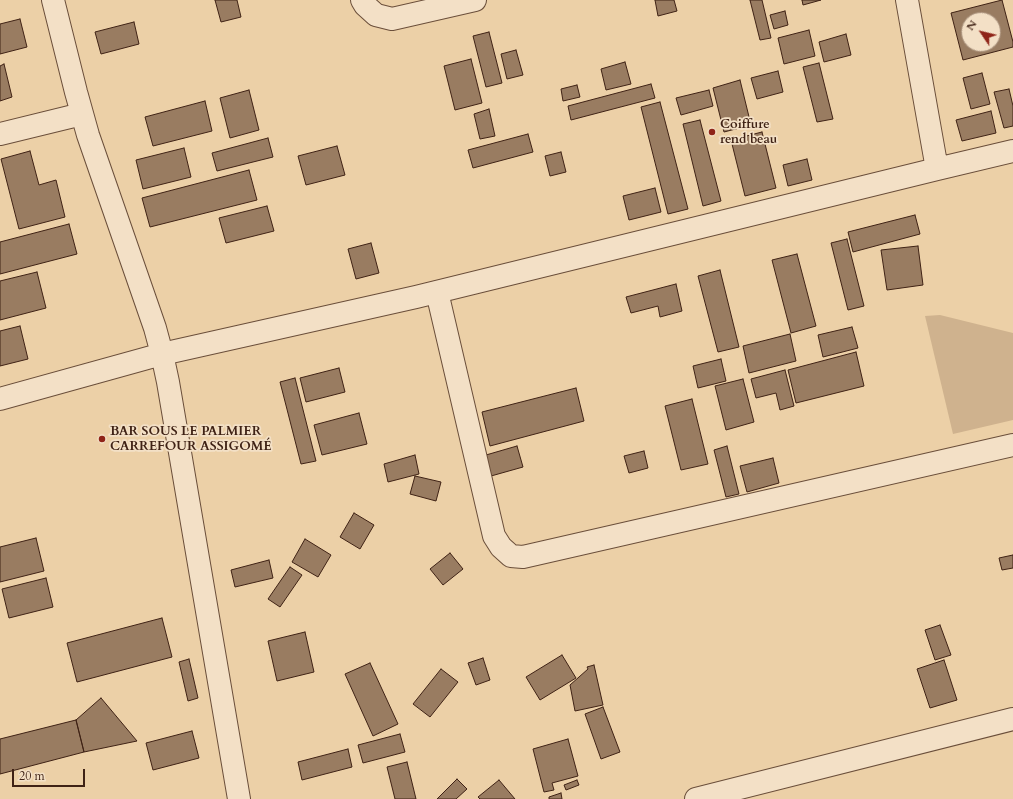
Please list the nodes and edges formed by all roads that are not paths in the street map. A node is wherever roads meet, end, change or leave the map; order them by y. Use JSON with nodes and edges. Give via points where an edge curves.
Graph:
{"nodes":[{"id":1,"x":53,"y":0,"type":"edge"},
{"id":2,"x":362,"y":0,"type":"edge"},
{"id":3,"x":474,"y":0,"type":"edge"},
{"id":4,"x":907,"y":0,"type":"edge"},
{"id":5,"x":82,"y":114,"type":"junction"},
{"id":6,"x":0,"y":134,"type":"edge"},
{"id":7,"x":1013,"y":151,"type":"edge"},
{"id":8,"x":937,"y":169,"type":"junction"},
{"id":9,"x":437,"y":292,"type":"junction"},
{"id":10,"x":162,"y":354,"type":"junction"},
{"id":11,"x":0,"y":399,"type":"edge"},
{"id":12,"x":1013,"y":445,"type":"edge"},
{"id":13,"x":1013,"y":719,"type":"edge"},
{"id":14,"x":238,"y":799,"type":"edge"},
{"id":15,"x":696,"y":799,"type":"edge"}],
"edges":[{"from":1,"to":5,"type":"street"},
{"from":2,"to":3,"type":"street","via":[[376,15],[392,19]]},
{"from":4,"to":8,"type":"street"},
{"from":5,"to":6,"type":"street"},
{"from":5,"to":10,"type":"street"},
{"from":7,"to":8,"type":"street"},
{"from":8,"to":9,"type":"street"},
{"from":9,"to":10,"type":"street"},
{"from":9,"to":12,"type":"street","via":[[494,536],[511,556],[523,557]]},
{"from":10,"to":11,"type":"street"},
{"from":10,"to":14,"type":"street"},
{"from":13,"to":15,"type":"street"}]}
